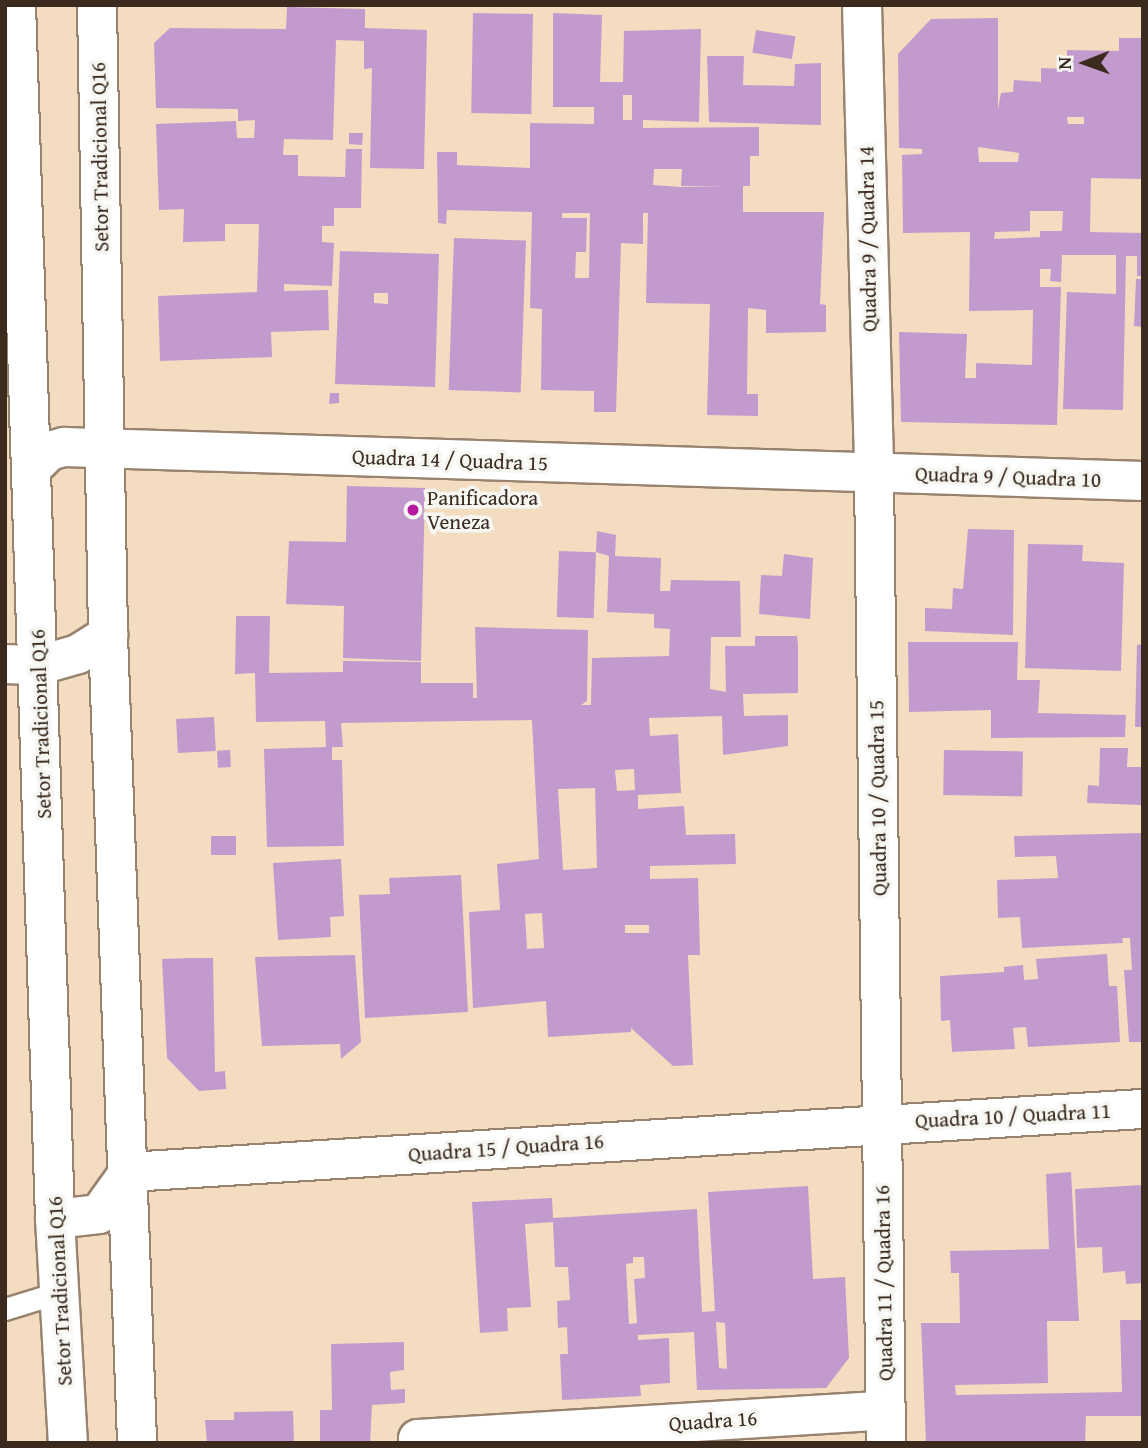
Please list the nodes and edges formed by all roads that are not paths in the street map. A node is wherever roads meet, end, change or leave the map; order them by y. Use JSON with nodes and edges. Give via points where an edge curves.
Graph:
{"nodes":[{"id":1,"x":16,"y":5,"type":"edge"},
{"id":2,"x":97,"y":5,"type":"edge"},
{"id":3,"x":862,"y":5,"type":"edge"},
{"id":4,"x":105,"y":449,"type":"junction"},
{"id":5,"x":33,"y":467,"type":"junction"},
{"id":6,"x":873,"y":474,"type":"junction"},
{"id":7,"x":1143,"y":481,"type":"edge"},
{"id":8,"x":108,"y":635,"type":"junction"},
{"id":9,"x":23,"y":664,"type":"edge"},
{"id":10,"x":1143,"y":1109,"type":"edge"},
{"id":11,"x":883,"y":1123,"type":"junction"},
{"id":12,"x":129,"y":1172,"type":"junction"},
{"id":13,"x":55,"y":1219,"type":"junction"},
{"id":14,"x":62,"y":1291,"type":"junction"},
{"id":15,"x":5,"y":1308,"type":"edge"},
{"id":16,"x":886,"y":1426,"type":"edge"},
{"id":17,"x":68,"y":1443,"type":"edge"},
{"id":18,"x":137,"y":1443,"type":"edge"},
{"id":19,"x":418,"y":1443,"type":"edge"}],
"edges":[{"from":1,"to":5,"type":"street","name":"Setor Tradicional Q16"},
{"from":2,"to":4,"type":"street","name":"Setor Tradicional Q16"},
{"from":3,"to":6,"type":"street","name":"Quadra 9 / Quadra 14"},
{"from":4,"to":5,"type":"street","name":"Quadra 14 / Quadra 15","via":[[64,447],[49,451]]},
{"from":4,"to":6,"type":"street","name":"Quadra 14 / Quadra 15"},
{"from":4,"to":8,"type":"street","name":"Setor Tradicional Q16"},
{"from":5,"to":9,"type":"street","name":"Setor Tradicional Q16"},
{"from":6,"to":7,"type":"street","name":"Quadra 9 / Quadra 10"},
{"from":6,"to":11,"type":"street","name":"Quadra 10 / Quadra 15"},
{"from":8,"to":9,"type":"street","via":[[78,654]]},
{"from":8,"to":12,"type":"street","name":"Setor Tradicional Q16"},
{"from":9,"to":13,"type":"street","name":"Setor Tradicional Q16"},
{"from":10,"to":11,"type":"street","name":"Quadra 10 / Quadra 11"},
{"from":11,"to":12,"type":"street","name":"Quadra 15 / Quadra 16"},
{"from":11,"to":16,"type":"street","name":"Quadra 11 / Quadra 16"},
{"from":12,"to":13,"type":"street","via":[[99,1214]]},
{"from":12,"to":18,"type":"street","name":"Setor Tradicional Q16"},
{"from":13,"to":14,"type":"street","name":"Setor Tradicional Q16"},
{"from":14,"to":15,"type":"lane"},
{"from":14,"to":17,"type":"street","name":"Setor Tradicional Q16"},
{"from":16,"to":19,"type":"street","name":"Quadra 16","via":[[418,1439]]}]}
